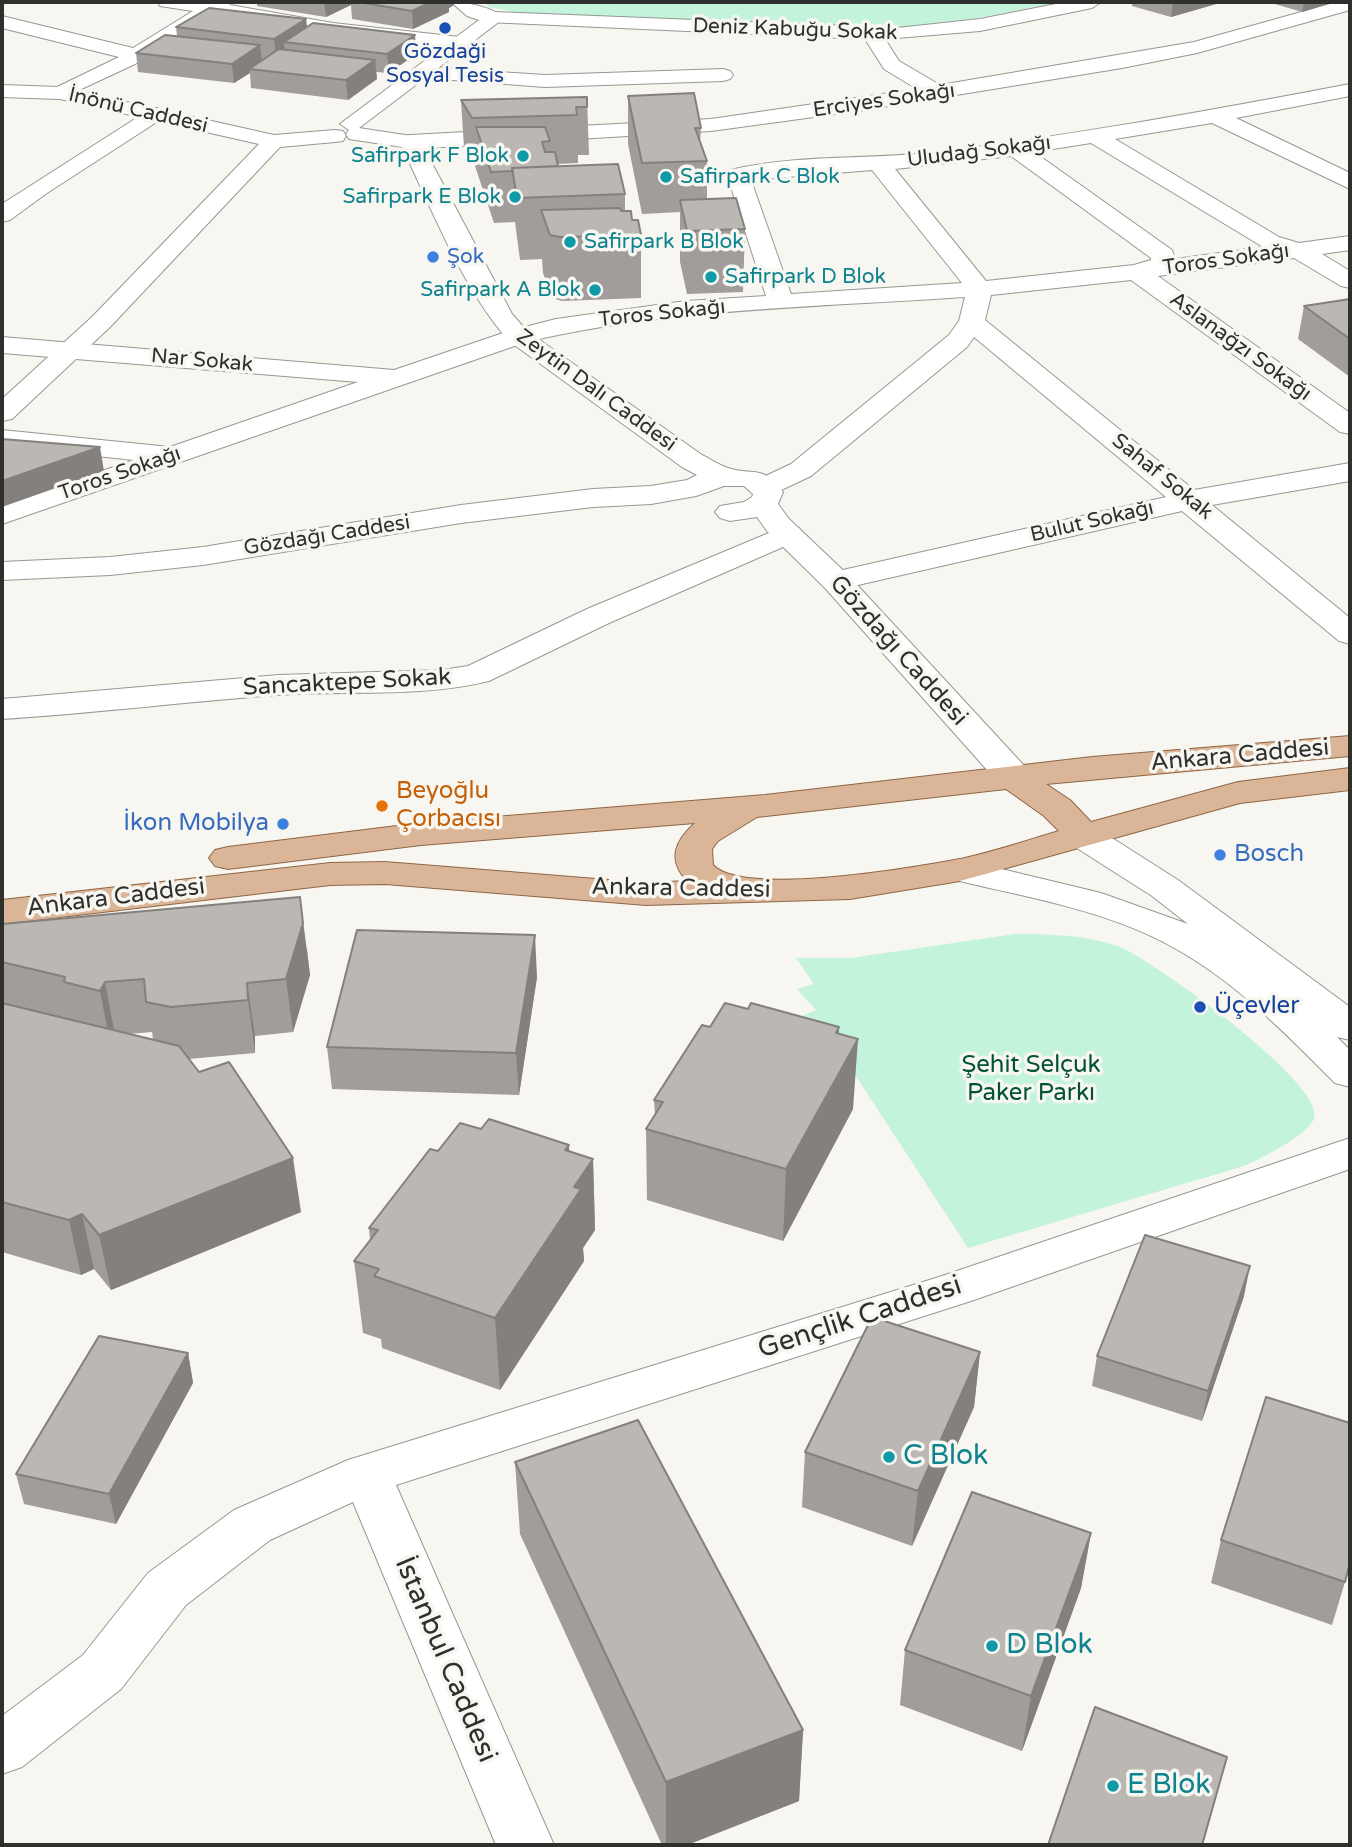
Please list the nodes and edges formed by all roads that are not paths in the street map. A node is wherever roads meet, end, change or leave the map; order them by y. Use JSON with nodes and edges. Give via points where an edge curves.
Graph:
{"nodes":[{"id":1,"x":166,"y":2,"type":"edge"},
{"id":2,"x":460,"y":2,"type":"edge"},
{"id":3,"x":1092,"y":2,"type":"edge"},
{"id":4,"x":1350,"y":4,"type":"edge"},
{"id":5,"x":221,"y":5,"type":"edge"},
{"id":6,"x":494,"y":18,"type":"junction"},
{"id":7,"x":2,"y":22,"type":"edge"},
{"id":8,"x":872,"y":34,"type":"junction"},
{"id":9,"x":460,"y":43,"type":"junction"},
{"id":10,"x":137,"y":55,"type":"junction"},
{"id":11,"x":419,"y":74,"type":"junction"},
{"id":12,"x":723,"y":75,"type":"dead end"},
{"id":13,"x":1350,"y":90,"type":"edge"},
{"id":14,"x":2,"y":91,"type":"edge"},
{"id":15,"x":60,"y":93,"type":"junction"},
{"id":16,"x":938,"y":93,"type":"junction"},
{"id":17,"x":1315,"y":98,"type":"junction"},
{"id":18,"x":1350,"y":108,"type":"edge"},
{"id":19,"x":156,"y":114,"type":"junction"},
{"id":20,"x":1215,"y":116,"type":"junction"},
{"id":21,"x":343,"y":130,"type":"junction"},
{"id":22,"x":612,"y":132,"type":"junction"},
{"id":23,"x":1095,"y":136,"type":"junction"},
{"id":24,"x":274,"y":141,"type":"junction"},
{"id":25,"x":720,"y":141,"type":"junction"},
{"id":26,"x":410,"y":142,"type":"junction"},
{"id":27,"x":1016,"y":149,"type":"junction"},
{"id":28,"x":616,"y":158,"type":"dead end"},
{"id":29,"x":879,"y":164,"type":"junction"},
{"id":30,"x":738,"y":174,"type":"junction"},
{"id":31,"x":1350,"y":182,"type":"edge"},
{"id":32,"x":2,"y":215,"type":"edge"},
{"id":33,"x":1350,"y":243,"type":"edge"},
{"id":34,"x":1298,"y":250,"type":"junction"},
{"id":35,"x":1136,"y":272,"type":"junction"},
{"id":36,"x":1350,"y":281,"type":"edge"},
{"id":37,"x":980,"y":289,"type":"junction"},
{"id":38,"x":781,"y":302,"type":"junction"},
{"id":39,"x":972,"y":322,"type":"junction"},
{"id":40,"x":519,"y":336,"type":"junction"},
{"id":41,"x":2,"y":345,"type":"edge"},
{"id":42,"x":71,"y":350,"type":"junction"},
{"id":43,"x":402,"y":378,"type":"junction"},
{"id":44,"x":2,"y":414,"type":"edge"},
{"id":45,"x":1350,"y":426,"type":"edge"},
{"id":46,"x":2,"y":438,"type":"edge"},
{"id":47,"x":175,"y":455,"type":"junction"},
{"id":48,"x":1350,"y":472,"type":"edge"},
{"id":49,"x":702,"y":482,"type":"junction"},
{"id":50,"x":1190,"y":500,"type":"junction"},
{"id":51,"x":773,"y":512,"type":"junction"},
{"id":52,"x":2,"y":515,"type":"edge"},
{"id":53,"x":2,"y":571,"type":"edge"},
{"id":54,"x":836,"y":581,"type":"junction"},
{"id":55,"x":1350,"y":634,"type":"edge"},
{"id":56,"x":2,"y":709,"type":"edge"},
{"id":57,"x":1350,"y":746,"type":"edge"},
{"id":58,"x":1016,"y":779,"type":"junction"},
{"id":59,"x":1350,"y":779,"type":"edge"},
{"id":60,"x":765,"y":806,"type":"junction"},
{"id":61,"x":1085,"y":837,"type":"junction"},
{"id":62,"x":960,"y":870,"type":"junction"},
{"id":63,"x":2,"y":885,"type":"edge"},
{"id":64,"x":754,"y":891,"type":"junction"},
{"id":65,"x":2,"y":912,"type":"edge"},
{"id":66,"x":1350,"y":1027,"type":"edge"},
{"id":67,"x":1350,"y":1073,"type":"edge"},
{"id":68,"x":1350,"y":1153,"type":"edge"},
{"id":69,"x":366,"y":1475,"type":"junction"},
{"id":70,"x":2,"y":1749,"type":"edge"},
{"id":71,"x":525,"y":1845,"type":"edge"}],
"edges":[{"from":1,"to":5,"type":"street"},
{"from":2,"to":6,"type":"street"},
{"from":3,"to":8,"type":"street","name":"Deniz Kabuğu Sokak","via":[[980,25]]},
{"from":4,"to":16,"type":"street","name":"Erciyes Sokağı","via":[[1198,47]]},
{"from":5,"to":9,"type":"street","via":[[333,29]]},
{"from":5,"to":10,"type":"street"},
{"from":6,"to":8,"type":"street","name":"Deniz Kabuğu Sokak"},
{"from":6,"to":9,"type":"street"},
{"from":7,"to":10,"type":"street"},
{"from":8,"to":16,"type":"street","via":[[891,65]]},
{"from":9,"to":11,"type":"street"},
{"from":10,"to":15,"type":"street"},
{"from":11,"to":12,"type":"street","via":[[545,81]]},
{"from":11,"to":21,"type":"street"},
{"from":13,"to":17,"type":"street","name":"Uludağ Sokağı"},
{"from":14,"to":15,"type":"street","name":"İnönü Caddesi"},
{"from":15,"to":19,"type":"street","name":"İnönü Caddesi"},
{"from":16,"to":25,"type":"street","name":"Erciyes Sokağı"},
{"from":17,"to":18,"type":"street"},
{"from":17,"to":20,"type":"street","name":"Uludağ Sokağı"},
{"from":19,"to":24,"type":"street","name":"İnönü Caddesi"},
{"from":19,"to":32,"type":"street"},
{"from":20,"to":23,"type":"street","name":"Uludağ Sokağı"},
{"from":20,"to":31,"type":"street"},
{"from":21,"to":24,"type":"street","name":"İnönü Caddesi"},
{"from":21,"to":26,"type":"street"},
{"from":22,"to":25,"type":"street","name":"Erciyes Sokağı"},
{"from":22,"to":26,"type":"street","name":"Erciyes Sokağı"},
{"from":22,"to":28,"type":"street"},
{"from":23,"to":27,"type":"street","name":"Uludağ Sokağı"},
{"from":23,"to":34,"type":"street","via":[[1271,242]]},
{"from":24,"to":42,"type":"street"},
{"from":25,"to":30,"type":"street"},
{"from":26,"to":40,"type":"street","name":"Zeytin Dalı Caddesi","via":[[487,294]]},
{"from":27,"to":29,"type":"street","name":"Uludağ Sokağı"},
{"from":27,"to":35,"type":"street","name":"Aslanağzı Sokağı","via":[[1163,255],[1163,264]]},
{"from":29,"to":30,"type":"street","name":"Uludağ Sokağı"},
{"from":29,"to":37,"type":"street"},
{"from":30,"to":38,"type":"street"},
{"from":33,"to":34,"type":"street","name":"Toros Sokağı"},
{"from":34,"to":35,"type":"street","name":"Toros Sokağı"},
{"from":34,"to":36,"type":"street"},
{"from":35,"to":37,"type":"street","name":"Toros Sokağı"},
{"from":35,"to":45,"type":"street","name":"Aslanağzı Sokağı"},
{"from":37,"to":38,"type":"street","name":"Toros Sokağı"},
{"from":37,"to":39,"type":"street"},
{"from":38,"to":40,"type":"street","name":"Toros Sokağı","via":[[594,320]]},
{"from":39,"to":50,"type":"street","name":"Sahaf Sokak"},
{"from":39,"to":51,"type":"street","name":"Sancaktepe Sokak","via":[[958,341],[801,470]]},
{"from":40,"to":43,"type":"street","name":"Toros Sokağı"},
{"from":40,"to":49,"type":"street","name":"Zeytin Dalı Caddesi"},
{"from":41,"to":42,"type":"street","name":"Nar Sokak"},
{"from":42,"to":43,"type":"street","name":"Nar Sokak"},
{"from":42,"to":44,"type":"street"},
{"from":43,"to":47,"type":"street","name":"Toros Sokağı"},
{"from":46,"to":47,"type":"street"},
{"from":47,"to":52,"type":"street","name":"Toros Sokağı"},
{"from":48,"to":50,"type":"street","name":"Bulut Sokağı"},
{"from":49,"to":51,"type":"street","name":"Gözdağı Caddesi","via":[[748,478]]},
{"from":49,"to":51,"type":"street","name":"Gözdağı Caddesi","via":[[706,508]]},
{"from":49,"to":53,"type":"street","name":"Gözdağı Caddesi","via":[[651,495],[461,514],[203,556]]},
{"from":50,"to":54,"type":"street","name":"Bulut Sokağı"},
{"from":50,"to":55,"type":"street","name":"Sahaf Sokak"},
{"from":51,"to":54,"type":"street","name":"Gözdağı Caddesi"},
{"from":51,"to":56,"type":"street","name":"Sancaktepe Sokak","via":[[598,615],[477,674],[442,680],[279,685]]},
{"from":54,"to":58,"type":"street","name":"Gözdağı Caddesi"},
{"from":57,"to":58,"type":"main road","name":"Ankara Caddesi"},
{"from":58,"to":60,"type":"main road","name":"Ankara Caddesi"},
{"from":58,"to":61,"type":"main road","via":[[1057,808]]},
{"from":59,"to":61,"type":"main road","name":"Ankara Caddesi","via":[[1238,793]]},
{"from":60,"to":63,"type":"main road","name":"Ankara Caddesi","via":[[421,834]]},
{"from":60,"to":64,"type":"main road","via":[[732,815],[706,831],[694,846],[694,867],[706,880]]},
{"from":61,"to":62,"type":"main road","name":"Ankara Caddesi"},
{"from":61,"to":66,"type":"street","via":[[1165,888]]},
{"from":62,"to":64,"type":"main road","name":"Ankara Caddesi","via":[[850,888]]},
{"from":62,"to":67,"type":"street","via":[[1162,926],[1251,982]]},
{"from":64,"to":65,"type":"main road","name":"Ankara Caddesi","via":[[646,894],[408,875],[330,874]]},
{"from":68,"to":69,"type":"street","name":"Gençlik Caddesi","via":[[955,1289]]},
{"from":69,"to":70,"type":"street","name":"Gençlik Caddesi","via":[[241,1533],[167,1589],[102,1672]]},
{"from":69,"to":71,"type":"street","name":"İstanbul Caddesi"}]}
